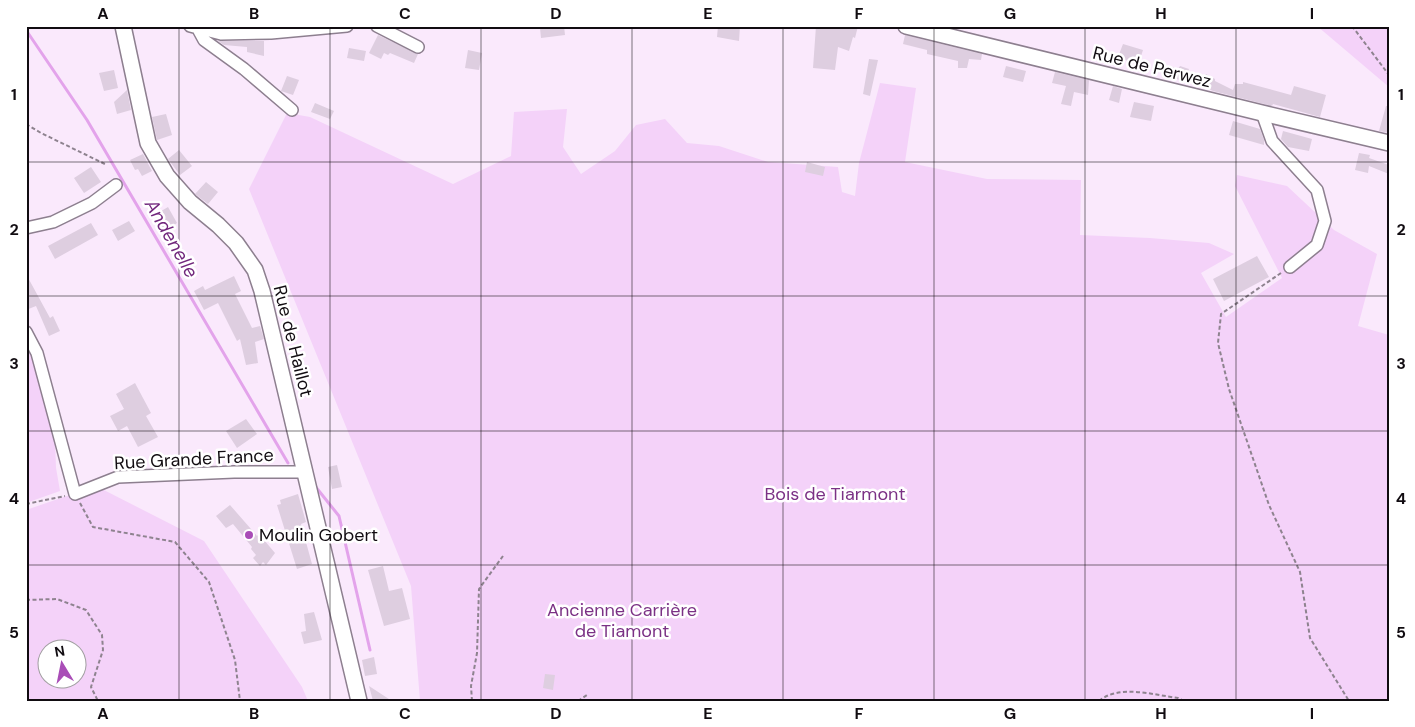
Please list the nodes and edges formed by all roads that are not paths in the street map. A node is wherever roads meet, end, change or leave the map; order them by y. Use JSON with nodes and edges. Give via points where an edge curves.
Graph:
{"nodes":[{"id":1,"x":123,"y":26,"type":"edge"},
{"id":2,"x":347,"y":26,"type":"edge"},
{"id":3,"x":377,"y":26,"type":"edge"},
{"id":4,"x":906,"y":26,"type":"edge"},
{"id":5,"x":194,"y":28,"type":"edge"},
{"id":6,"x":418,"y":47,"type":"dead end"},
{"id":7,"x":292,"y":110,"type":"dead end"},
{"id":8,"x":1262,"y":113,"type":"junction"},
{"id":9,"x":1389,"y":143,"type":"edge"},
{"id":10,"x":116,"y":185,"type":"dead end"},
{"id":11,"x":26,"y":228,"type":"edge"},
{"id":12,"x":1290,"y":267,"type":"road end"},
{"id":13,"x":26,"y":332,"type":"edge"},
{"id":14,"x":306,"y":472,"type":"junction"},
{"id":15,"x":359,"y":701,"type":"edge"}],
"edges":[{"from":1,"to":14,"type":"street","name":"Rue de Haillot","via":[[148,143],[167,176],[190,202],[236,243],[255,270]]},
{"from":2,"to":5,"type":"street","via":[[271,34],[221,34]]},
{"from":3,"to":6,"type":"street"},
{"from":4,"to":8,"type":"street","name":"Rue de Perwez"},
{"from":5,"to":7,"type":"street","via":[[204,40]]},
{"from":8,"to":9,"type":"street","name":"Rue de Perwez"},
{"from":8,"to":12,"type":"street","via":[[1272,141],[1317,190],[1325,221],[1317,245]]},
{"from":10,"to":11,"type":"street","via":[[92,203],[53,222]]},
{"from":13,"to":14,"type":"street","name":"Rue Grande France","via":[[37,353],[75,494],[118,478]]},
{"from":14,"to":15,"type":"street","name":"Rue de Haillot"}]}
